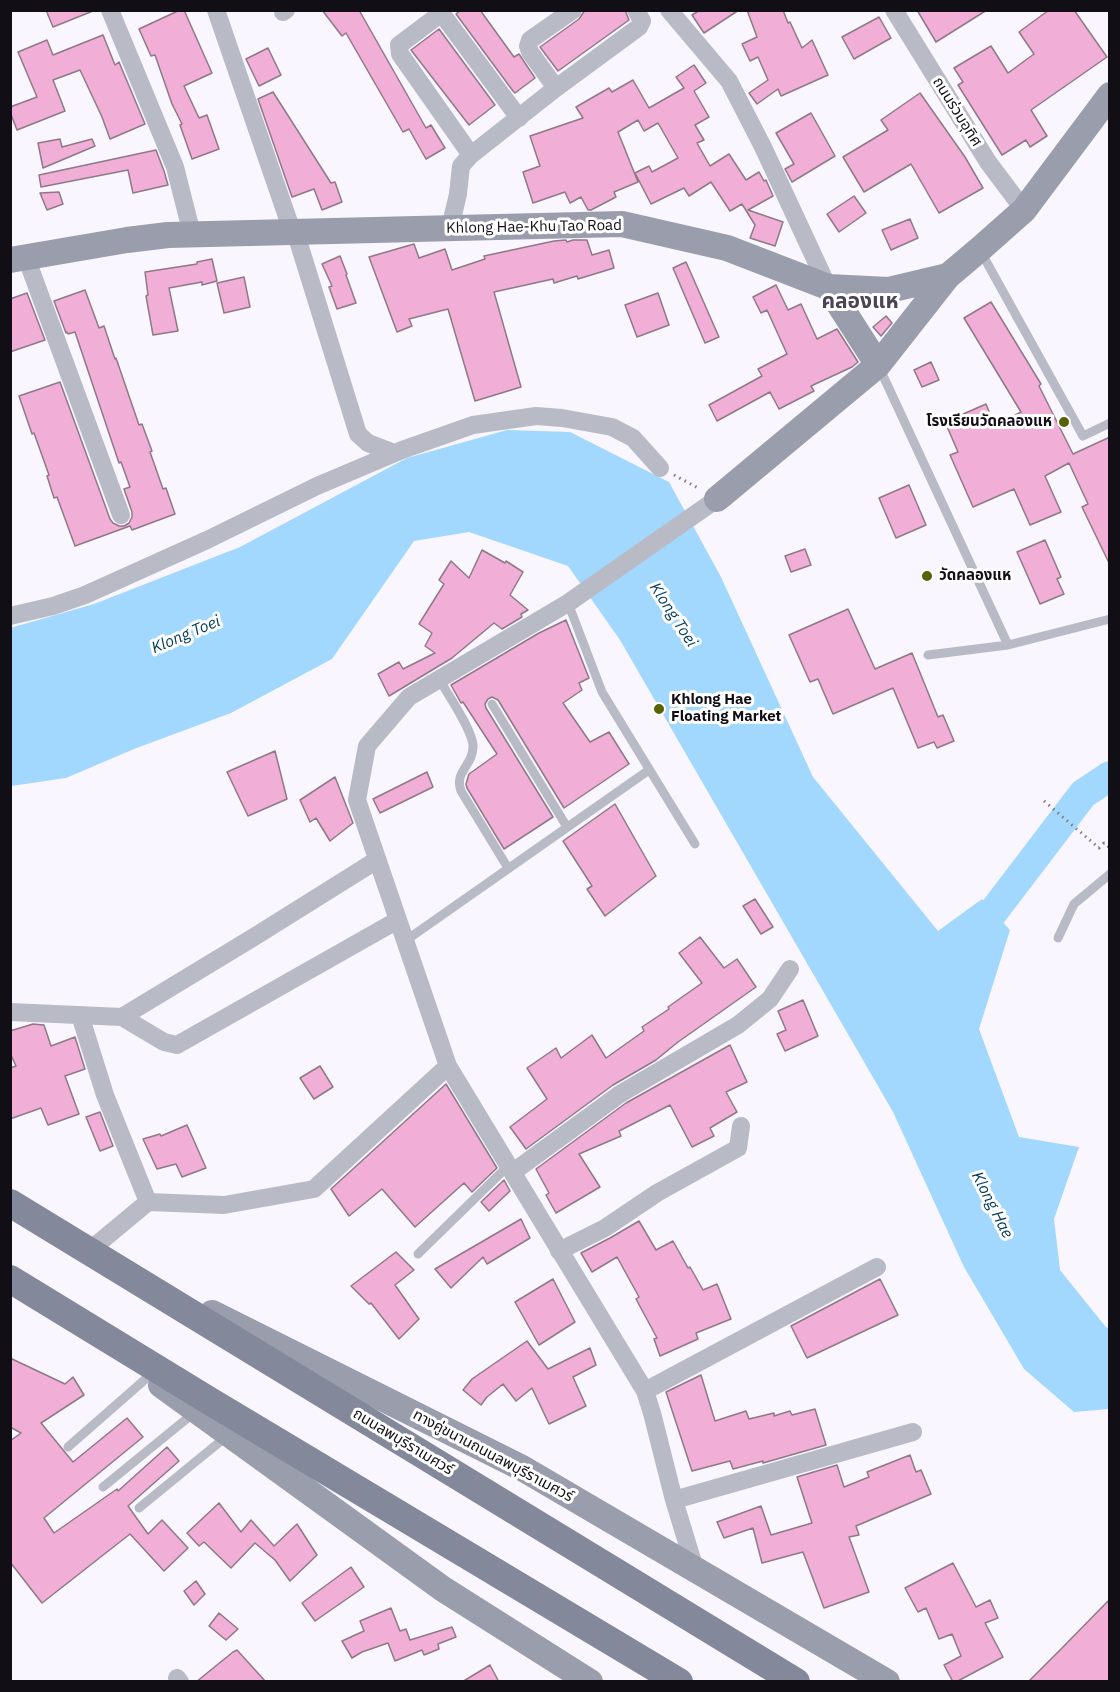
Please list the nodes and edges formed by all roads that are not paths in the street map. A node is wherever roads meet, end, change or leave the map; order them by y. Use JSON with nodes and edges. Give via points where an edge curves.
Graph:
{"nodes":[{"id":1,"x":110,"y":10,"type":"edge"},
{"id":2,"x":216,"y":10,"type":"edge"},
{"id":3,"x":573,"y":10,"type":"edge"},
{"id":4,"x":636,"y":10,"type":"edge"},
{"id":5,"x":669,"y":10,"type":"edge"},
{"id":6,"x":894,"y":10,"type":"edge"},
{"id":7,"x":556,"y":88,"type":"junction"},
{"id":8,"x":1110,"y":95,"type":"edge"},
{"id":9,"x":519,"y":118,"type":"junction"},
{"id":10,"x":471,"y":155,"type":"junction"},
{"id":11,"x":1024,"y":210,"type":"junction"},
{"id":12,"x":450,"y":228,"type":"junction"},
{"id":13,"x":293,"y":231,"type":"junction"},
{"id":14,"x":192,"y":234,"type":"junction"},
{"id":15,"x":980,"y":249,"type":"junction"},
{"id":16,"x":18,"y":259,"type":"edge"},
{"id":17,"x":948,"y":276,"type":"junction"},
{"id":18,"x":828,"y":286,"type":"junction"},
{"id":19,"x":878,"y":364,"type":"junction"},
{"id":20,"x":1110,"y":423,"type":"edge"},
{"id":21,"x":394,"y":453,"type":"junction"},
{"id":22,"x":660,"y":468,"type":"road end"},
{"id":23,"x":717,"y":499,"type":"joint"},
{"id":24,"x":121,"y":515,"type":"dead end"},
{"id":25,"x":574,"y":598,"type":"junction"},
{"id":26,"x":10,"y":615,"type":"edge"},
{"id":27,"x":1110,"y":619,"type":"edge"},
{"id":28,"x":1008,"y":645,"type":"junction"},
{"id":29,"x":928,"y":655,"type":"dead end"},
{"id":30,"x":439,"y":679,"type":"junction"},
{"id":31,"x":492,"y":704,"type":"dead end"},
{"id":32,"x":649,"y":770,"type":"junction"},
{"id":33,"x":567,"y":827,"type":"junction"},
{"id":34,"x":695,"y":844,"type":"dead end"},
{"id":35,"x":377,"y":860,"type":"junction"},
{"id":36,"x":508,"y":868,"type":"junction"},
{"id":37,"x":1110,"y":874,"type":"edge"},
{"id":38,"x":398,"y":920,"type":"junction"},
{"id":39,"x":1058,"y":938,"type":"dead end"},
{"id":40,"x":405,"y":941,"type":"junction"},
{"id":41,"x":790,"y":969,"type":"dead end"},
{"id":42,"x":10,"y":1012,"type":"edge"},
{"id":43,"x":80,"y":1015,"type":"junction"},
{"id":44,"x":122,"y":1017,"type":"junction"},
{"id":45,"x":448,"y":1066,"type":"junction"},
{"id":46,"x":741,"y":1126,"type":"dead end"},
{"id":47,"x":511,"y":1169,"type":"junction"},
{"id":48,"x":148,"y":1202,"type":"junction"},
{"id":49,"x":10,"y":1203,"type":"edge"},
{"id":50,"x":89,"y":1251,"type":"junction"},
{"id":51,"x":559,"y":1251,"type":"junction"},
{"id":52,"x":418,"y":1254,"type":"dead end"},
{"id":53,"x":877,"y":1267,"type":"dead end"},
{"id":54,"x":10,"y":1279,"type":"edge"},
{"id":55,"x":35,"y":1295,"type":"junction"},
{"id":56,"x":149,"y":1376,"type":"junction"},
{"id":57,"x":645,"y":1391,"type":"junction"},
{"id":58,"x":197,"y":1411,"type":"junction"},
{"id":59,"x":913,"y":1432,"type":"dead end"},
{"id":60,"x":229,"y":1434,"type":"junction"},
{"id":61,"x":68,"y":1447,"type":"dead end"},
{"id":62,"x":103,"y":1487,"type":"dead end"},
{"id":63,"x":674,"y":1500,"type":"junction"},
{"id":64,"x":139,"y":1508,"type":"dead end"},
{"id":65,"x":694,"y":1569,"type":"junction"},
{"id":66,"x":590,"y":1682,"type":"edge"},
{"id":67,"x":679,"y":1682,"type":"edge"},
{"id":68,"x":796,"y":1682,"type":"edge"},
{"id":69,"x":887,"y":1682,"type":"edge"}],
"edges":[{"from":1,"to":14,"type":"street","via":[[176,167]]},
{"from":2,"to":13,"type":"street"},
{"from":3,"to":7,"type":"street","via":[[530,40],[528,46]]},
{"from":4,"to":7,"type":"street","via":[[642,21],[639,27]]},
{"from":5,"to":18,"type":"street","via":[[729,81]]},
{"from":6,"to":11,"type":"street","name":"ถนนร่วมอุทิศ","via":[[988,162]]},
{"from":7,"to":9,"type":"street"},
{"from":8,"to":11,"type":"street","name":"Khlong Hae-Khu Tao Road"},
{"from":9,"to":10,"type":"street"},
{"from":9,"to":10,"type":"street","via":[[445,18],[435,18],[399,45],[400,54]]},
{"from":10,"to":12,"type":"street","via":[[461,166]]},
{"from":11,"to":15,"type":"street","name":"Khlong Hae-Khu Tao Road"},
{"from":12,"to":13,"type":"street","name":"Khlong Hae-Khu Tao Road"},
{"from":12,"to":18,"type":"street","name":"Khlong Hae-Khu Tao Road","via":[[622,224],[727,248]]},
{"from":13,"to":14,"type":"street","name":"Khlong Hae-Khu Tao Road"},
{"from":13,"to":21,"type":"street","via":[[358,434],[368,443]]},
{"from":14,"to":16,"type":"street","name":"Khlong Hae-Khu Tao Road","via":[[127,240]]},
{"from":15,"to":17,"type":"street","name":"Khlong Hae-Khu Tao Road"},
{"from":15,"to":20,"type":"lane","via":[[1083,436]]},
{"from":16,"to":24,"type":"street"},
{"from":17,"to":18,"type":"street","name":"Khlong Hae-Khu Tao Road","via":[[889,290]]},
{"from":17,"to":19,"type":"street"},
{"from":18,"to":19,"type":"street"},
{"from":19,"to":23,"type":"street"},
{"from":19,"to":28,"type":"lane"},
{"from":21,"to":22,"type":"street","via":[[473,425],[517,417],[549,417],[612,427],[633,438]]},
{"from":21,"to":26,"type":"street","via":[[85,595]]},
{"from":23,"to":25,"type":"street"},
{"from":25,"to":30,"type":"street"},
{"from":25,"to":32,"type":"lane","via":[[602,692]]},
{"from":27,"to":28,"type":"lane"},
{"from":28,"to":29,"type":"lane"},
{"from":30,"to":35,"type":"street","via":[[409,697],[367,746],[357,800]]},
{"from":30,"to":36,"type":"lane","via":[[474,746],[458,783]]},
{"from":31,"to":33,"type":"lane"},
{"from":32,"to":33,"type":"lane"},
{"from":32,"to":34,"type":"lane"},
{"from":33,"to":36,"type":"lane"},
{"from":35,"to":38,"type":"street"},
{"from":35,"to":44,"type":"street"},
{"from":36,"to":40,"type":"lane"},
{"from":37,"to":39,"type":"lane","via":[[1074,904]]},
{"from":38,"to":40,"type":"street"},
{"from":38,"to":44,"type":"street","via":[[177,1045],[164,1042]]},
{"from":40,"to":45,"type":"street"},
{"from":41,"to":47,"type":"street","via":[[770,999],[738,1025],[620,1094]]},
{"from":42,"to":43,"type":"street"},
{"from":43,"to":44,"type":"street"},
{"from":43,"to":48,"type":"street","via":[[105,1095]]},
{"from":45,"to":47,"type":"street"},
{"from":45,"to":48,"type":"street","via":[[314,1189],[224,1206]]},
{"from":46,"to":51,"type":"street","via":[[738,1148],[657,1193],[605,1228]]},
{"from":47,"to":51,"type":"street"},
{"from":47,"to":52,"type":"lane"},
{"from":48,"to":50,"type":"street"},
{"from":49,"to":50,"type":"main road","name":"ถนนลพบุรีราเมศวร์"},
{"from":50,"to":65,"type":"street","name":"ทางคู่ขนานถนนลพบุรีราเมศวร์","via":[[522,1468]]},
{"from":50,"to":68,"type":"main road","name":"ถนนลพบุรีราเมศวร์"},
{"from":51,"to":57,"type":"street"},
{"from":53,"to":57,"type":"street"},
{"from":54,"to":55,"type":"main road"},
{"from":55,"to":56,"type":"street"},
{"from":55,"to":67,"type":"main road"},
{"from":56,"to":58,"type":"street"},
{"from":56,"to":61,"type":"lane"},
{"from":57,"to":63,"type":"street"},
{"from":58,"to":60,"type":"street"},
{"from":58,"to":62,"type":"lane"},
{"from":59,"to":63,"type":"street"},
{"from":60,"to":64,"type":"lane"},
{"from":60,"to":66,"type":"street","via":[[443,1589]]},
{"from":63,"to":65,"type":"street"},
{"from":65,"to":69,"type":"street","name":"ทางคู่ขนานถนนลพบุรีราเมศวร์"}]}
